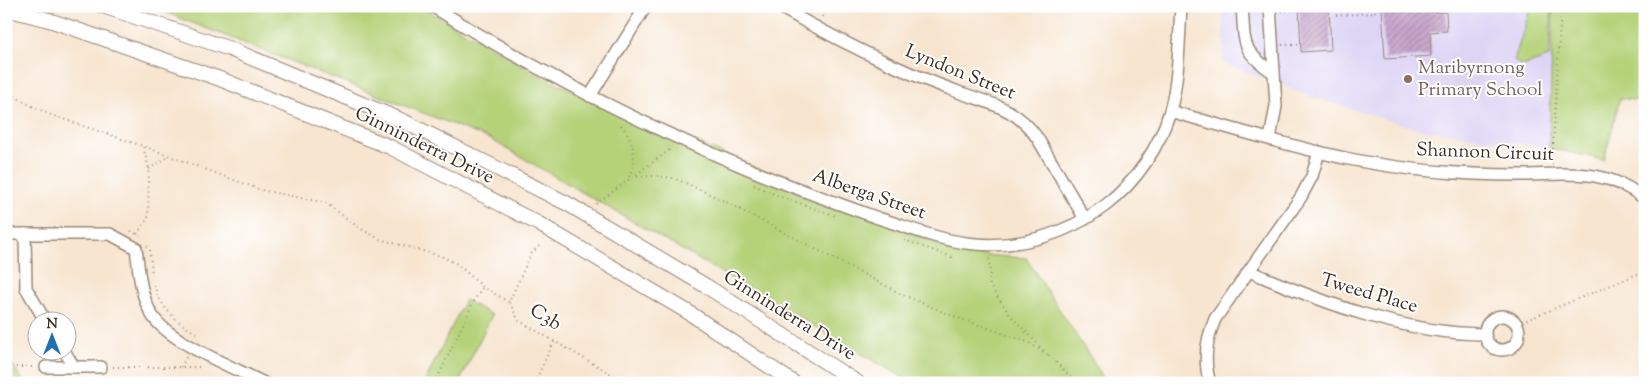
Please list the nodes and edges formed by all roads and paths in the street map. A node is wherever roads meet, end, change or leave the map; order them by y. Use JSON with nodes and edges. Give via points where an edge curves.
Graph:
{"nodes":[{"id":1,"x":103,"y":6,"type":"edge"},
{"id":2,"x":318,"y":6,"type":"edge"},
{"id":3,"x":366,"y":6,"type":"edge"},
{"id":4,"x":432,"y":6,"type":"edge"},
{"id":5,"x":646,"y":6,"type":"edge"},
{"id":6,"x":778,"y":6,"type":"edge"},
{"id":7,"x":1181,"y":6,"type":"edge"},
{"id":8,"x":1242,"y":6,"type":"edge"},
{"id":9,"x":1270,"y":6,"type":"edge"},
{"id":10,"x":1281,"y":6,"type":"edge"},
{"id":11,"x":1374,"y":6,"type":"edge"},
{"id":12,"x":1560,"y":6,"type":"edge"},
{"id":13,"x":6,"y":10,"type":"edge"},
{"id":14,"x":1298,"y":10,"type":"dead end"},
{"id":15,"x":1336,"y":15,"type":"dead end"},
{"id":16,"x":1301,"y":44,"type":"dead end"},
{"id":17,"x":1282,"y":52,"type":"dead end"},
{"id":18,"x":1274,"y":73,"type":"junction"},
{"id":19,"x":6,"y":91,"type":"edge"},
{"id":20,"x":590,"y":96,"type":"junction"},
{"id":21,"x":1170,"y":111,"type":"junction"},
{"id":22,"x":620,"y":124,"type":"dead end"},
{"id":23,"x":1270,"y":139,"type":"junction"},
{"id":24,"x":686,"y":142,"type":"junction"},
{"id":25,"x":143,"y":146,"type":"junction"},
{"id":26,"x":1319,"y":152,"type":"junction"},
{"id":27,"x":169,"y":156,"type":"junction"},
{"id":28,"x":149,"y":169,"type":"junction"},
{"id":29,"x":1552,"y":174,"type":"junction"},
{"id":30,"x":632,"y":177,"type":"junction"},
{"id":31,"x":627,"y":181,"type":"junction"},
{"id":32,"x":1645,"y":199,"type":"edge"},
{"id":33,"x":596,"y":204,"type":"dead end"},
{"id":34,"x":1085,"y":220,"type":"junction"},
{"id":35,"x":130,"y":230,"type":"dead end"},
{"id":36,"x":6,"y":234,"type":"edge"},
{"id":37,"x":25,"y":234,"type":"junction"},
{"id":38,"x":137,"y":234,"type":"junction"},
{"id":39,"x":143,"y":240,"type":"dead end"},
{"id":40,"x":147,"y":245,"type":"dead end"},
{"id":41,"x":988,"y":245,"type":"junction"},
{"id":42,"x":539,"y":246,"type":"dead end"},
{"id":43,"x":1249,"y":271,"type":"junction"},
{"id":44,"x":1645,"y":271,"type":"edge"},
{"id":45,"x":483,"y":287,"type":"junction"},
{"id":46,"x":509,"y":302,"type":"junction"},
{"id":47,"x":40,"y":312,"type":"edge"},
{"id":48,"x":1517,"y":324,"type":"junction"},
{"id":49,"x":1484,"y":334,"type":"junction"},
{"id":50,"x":200,"y":335,"type":"dead end"},
{"id":51,"x":555,"y":340,"type":"junction"},
{"id":52,"x":1048,"y":355,"type":"junction"},
{"id":53,"x":71,"y":362,"type":"edge"},
{"id":54,"x":6,"y":367,"type":"edge"},
{"id":55,"x":46,"y":367,"type":"joint"},
{"id":56,"x":74,"y":367,"type":"junction"},
{"id":57,"x":101,"y":367,"type":"joint"},
{"id":58,"x":211,"y":367,"type":"dead end"},
{"id":59,"x":6,"y":371,"type":"edge"},
{"id":60,"x":257,"y":381,"type":"edge"},
{"id":61,"x":13,"y":383,"type":"edge"},
{"id":62,"x":434,"y":383,"type":"edge"},
{"id":63,"x":534,"y":383,"type":"edge"},
{"id":64,"x":627,"y":383,"type":"edge"},
{"id":65,"x":794,"y":383,"type":"edge"},
{"id":66,"x":858,"y":383,"type":"edge"},
{"id":67,"x":1076,"y":383,"type":"edge"},
{"id":68,"x":1210,"y":383,"type":"edge"}],
"edges":[{"from":1,"to":66,"type":"main road","name":"Ginninderra Drive","via":[[230,49],[403,121],[568,204],[706,286]]},
{"from":2,"to":3,"type":"path","via":[[341,10]]},
{"from":4,"to":20,"type":"street","name":"Alberga Street"},
{"from":5,"to":20,"type":"street"},
{"from":6,"to":34,"type":"street","name":"Lyndon Street","via":[[896,67],[1011,111],[1033,131]]},
{"from":7,"to":21,"type":"street","name":"Alberga Street"},
{"from":8,"to":18,"type":"street","via":[[1248,52]]},
{"from":9,"to":18,"type":"street"},
{"from":10,"to":14,"type":"path","via":[[1281,11]]},
{"from":11,"to":15,"type":"path","via":[[1375,13]]},
{"from":12,"to":29,"type":"path"},
{"from":13,"to":65,"type":"main road","name":"Ginninderra Drive","via":[[49,20],[220,78],[390,146],[539,224],[688,312]]},
{"from":16,"to":17,"type":"path","via":[[1282,45]]},
{"from":18,"to":23,"type":"street","via":[[1276,106]]},
{"from":19,"to":25,"type":"path","via":[[51,115]]},
{"from":20,"to":24,"type":"street","name":"Alberga Street"},
{"from":21,"to":23,"type":"street","name":"Shannon Circuit"},
{"from":21,"to":34,"type":"street","name":"Alberga Street","via":[[1143,167],[1117,196]]},
{"from":22,"to":31,"type":"path","via":[[634,151]]},
{"from":23,"to":26,"type":"street","name":"Shannon Circuit"},
{"from":24,"to":30,"type":"path","via":[[673,147]]},
{"from":24,"to":41,"type":"street","name":"Alberga Street","via":[[785,184],[886,220],[952,241]]},
{"from":25,"to":27,"type":"path"},
{"from":25,"to":28,"type":"path"},
{"from":26,"to":29,"type":"street","name":"Shannon Circuit","via":[[1381,165],[1444,172]]},
{"from":26,"to":43,"type":"street","via":[[1301,197]]},
{"from":27,"to":28,"type":"path"},
{"from":27,"to":45,"type":"path","via":[[261,190],[326,203],[379,239],[434,254],[457,264]]},
{"from":28,"to":38,"type":"path","via":[[148,218]]},
{"from":29,"to":32,"type":"street","name":"Shannon Circuit","via":[[1581,173],[1604,177]]},
{"from":30,"to":31,"type":"path"},
{"from":30,"to":52,"type":"path","via":[[673,178],[688,184],[901,294],[1028,342]]},
{"from":31,"to":33,"type":"path"},
{"from":34,"to":41,"type":"street","name":"Alberga Street","via":[[1043,238]]},
{"from":35,"to":38,"type":"path"},
{"from":36,"to":37,"type":"street"},
{"from":37,"to":47,"type":"street","via":[[26,288]]},
{"from":37,"to":60,"type":"street","via":[[110,234],[136,248],[143,294],[153,317],[178,340]]},
{"from":38,"to":39,"type":"path"},
{"from":40,"to":50,"type":"path","via":[[152,280],[162,303],[178,322]]},
{"from":41,"to":52,"type":"path","via":[[990,286],[1011,316]]},
{"from":42,"to":46,"type":"path","name":"C3b","via":[[531,254]]},
{"from":43,"to":49,"type":"street","name":"Tweed Place","via":[[1371,315],[1434,330]]},
{"from":43,"to":68,"type":"street","via":[[1211,329],[1206,349]]},
{"from":44,"to":48,"type":"path"},
{"from":45,"to":46,"type":"path"},
{"from":45,"to":62,"type":"path"},
{"from":46,"to":51,"type":"path","name":"C3b","via":[[519,320]]},
{"from":48,"to":49,"type":"street","via":[[1509,317],[1498,316],[1488,322]]},
{"from":48,"to":49,"type":"street","via":[[1518,338],[1506,349],[1498,350],[1491,346]]},
{"from":51,"to":63,"type":"path"},
{"from":51,"to":64,"type":"path","name":"C3b"},
{"from":52,"to":67,"type":"path"},
{"from":53,"to":56,"type":"street"},
{"from":54,"to":55,"type":"path"},
{"from":55,"to":56,"type":"street"},
{"from":56,"to":57,"type":"street"},
{"from":57,"to":58,"type":"path"},
{"from":59,"to":61,"type":"path"}]}
